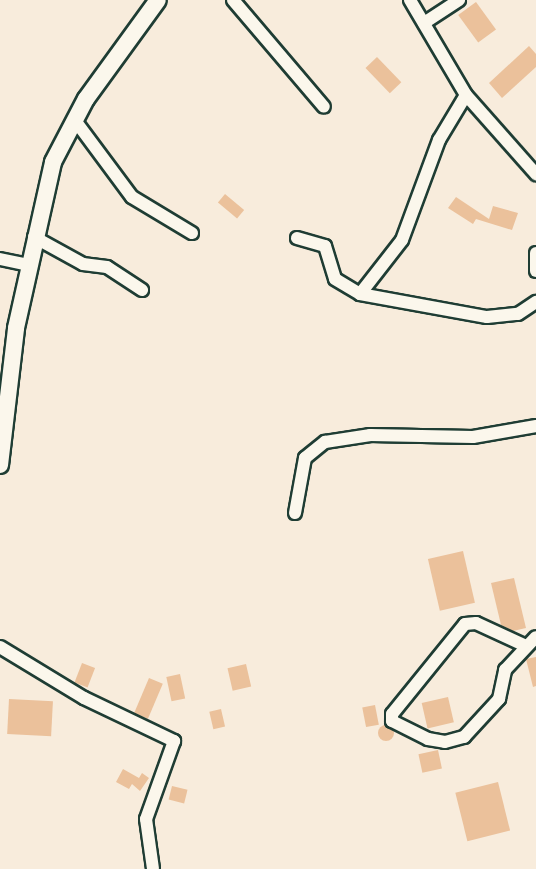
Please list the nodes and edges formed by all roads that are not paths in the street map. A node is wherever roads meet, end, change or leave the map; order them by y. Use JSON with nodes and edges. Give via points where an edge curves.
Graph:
{"nodes":[{"id":1,"x":158,"y":0,"type":"edge"},
{"id":2,"x":233,"y":0,"type":"edge"},
{"id":3,"x":410,"y":0,"type":"edge"},
{"id":4,"x":459,"y":0,"type":"edge"},
{"id":5,"x":424,"y":23,"type":"junction"},
{"id":6,"x":466,"y":95,"type":"junction"},
{"id":7,"x":324,"y":107,"type":"dead end"},
{"id":8,"x":74,"y":119,"type":"junction"},
{"id":9,"x":536,"y":174,"type":"edge"},
{"id":10,"x":192,"y":233,"type":"dead end"},
{"id":11,"x":34,"y":237,"type":"junction"},
{"id":12,"x":297,"y":238,"type":"dead end"},
{"id":13,"x":536,"y":253,"type":"edge"},
{"id":14,"x":0,"y":259,"type":"edge"},
{"id":15,"x":29,"y":265,"type":"junction"},
{"id":16,"x":536,"y":271,"type":"edge"},
{"id":17,"x":142,"y":290,"type":"dead end"},
{"id":18,"x":360,"y":294,"type":"junction"},
{"id":19,"x":536,"y":302,"type":"edge"},
{"id":20,"x":536,"y":426,"type":"edge"},
{"id":21,"x":0,"y":465,"type":"edge"},
{"id":22,"x":295,"y":513,"type":"dead end"},
{"id":23,"x":536,"y":637,"type":"edge"},
{"id":24,"x":0,"y":646,"type":"edge"},
{"id":25,"x":526,"y":646,"type":"junction"},
{"id":26,"x":153,"y":869,"type":"edge"}],
"edges":[{"from":1,"to":8,"type":"main road"},
{"from":2,"to":7,"type":"street"},
{"from":3,"to":5,"type":"street"},
{"from":4,"to":5,"type":"street"},
{"from":5,"to":6,"type":"street"},
{"from":6,"to":9,"type":"street"},
{"from":6,"to":18,"type":"street","via":[[438,140],[402,240]]},
{"from":8,"to":10,"type":"street","via":[[132,197]]},
{"from":8,"to":11,"type":"main road","via":[[53,162]]},
{"from":11,"to":15,"type":"main road"},
{"from":11,"to":17,"type":"street","via":[[83,264],[106,267]]},
{"from":12,"to":18,"type":"street","via":[[325,246],[335,279]]},
{"from":13,"to":16,"type":"street"},
{"from":14,"to":15,"type":"street"},
{"from":15,"to":21,"type":"main road"},
{"from":18,"to":19,"type":"street","via":[[487,317],[518,314]]},
{"from":20,"to":22,"type":"street","via":[[473,437],[370,435],[325,442],[312,448],[305,458]]},
{"from":23,"to":25,"type":"street"},
{"from":24,"to":26,"type":"street","via":[[84,698],[174,741],[146,819]]},
{"from":25,"to":25,"type":"street","via":[[476,623],[465,624],[392,714],[392,721],[428,739],[445,742],[464,737],[500,699],[504,670]]}]}
